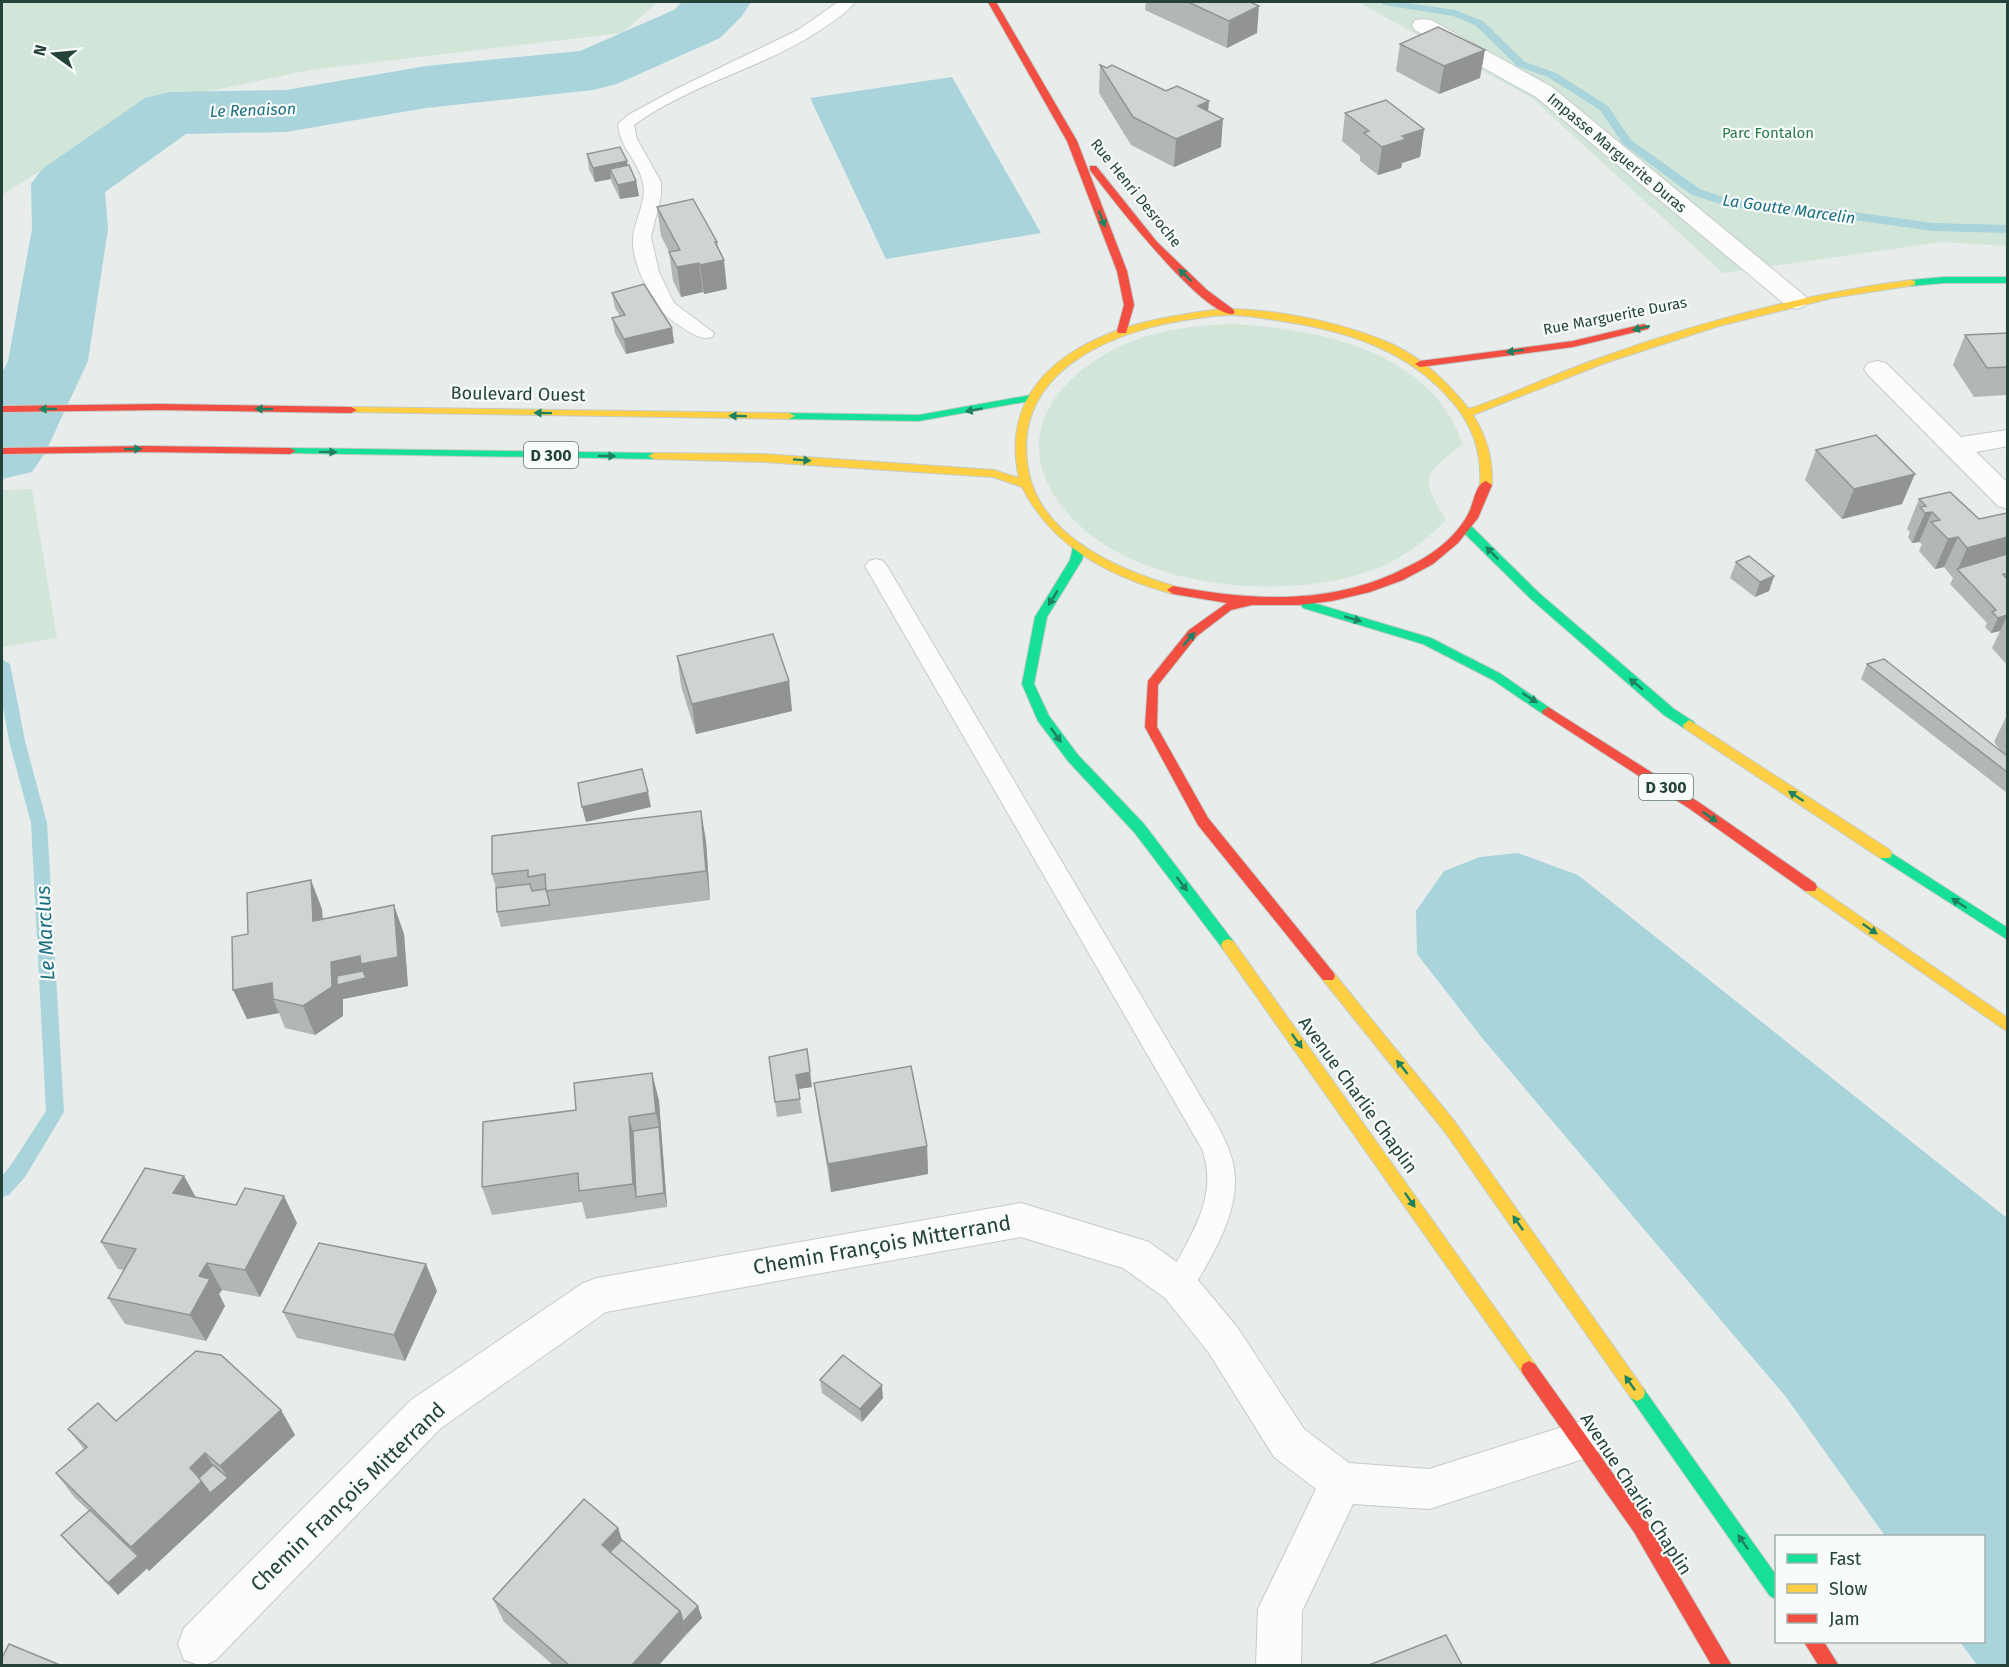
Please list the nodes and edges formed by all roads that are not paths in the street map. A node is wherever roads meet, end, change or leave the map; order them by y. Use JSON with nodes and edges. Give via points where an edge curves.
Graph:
{"nodes":[{"id":1,"x":846,"y":2,"type":"edge"},
{"id":2,"x":992,"y":2,"type":"edge"},
{"id":3,"x":1423,"y":25,"type":"dead end"},
{"id":4,"x":1072,"y":141,"type":"junction"},
{"id":5,"x":2007,"y":280,"type":"edge"},
{"id":6,"x":1789,"y":303,"type":"junction"},
{"id":7,"x":1230,"y":312,"type":"junction"},
{"id":8,"x":1681,"y":319,"type":"dead end"},
{"id":9,"x":1660,"y":324,"type":"dead end"},
{"id":10,"x":1122,"y":331,"type":"junction"},
{"id":11,"x":705,"y":333,"type":"dead end"},
{"id":12,"x":1420,"y":364,"type":"junction"},
{"id":13,"x":1877,"y":369,"type":"dead end"},
{"id":14,"x":1031,"y":398,"type":"junction"},
{"id":15,"x":2,"y":409,"type":"edge"},
{"id":16,"x":1469,"y":413,"type":"junction"},
{"id":17,"x":2007,"y":438,"type":"edge"},
{"id":18,"x":1955,"y":447,"type":"junction"},
{"id":19,"x":2,"y":451,"type":"edge"},
{"id":20,"x":1025,"y":484,"type":"junction"},
{"id":21,"x":2007,"y":500,"type":"edge"},
{"id":22,"x":1466,"y":528,"type":"junction"},
{"id":23,"x":1079,"y":547,"type":"junction"},
{"id":24,"x":876,"y":566,"type":"dead end"},
{"id":25,"x":1249,"y":602,"type":"junction"},
{"id":26,"x":1297,"y":602,"type":"junction"},
{"id":27,"x":2007,"y":935,"type":"edge"},
{"id":28,"x":2007,"y":1026,"type":"edge"},
{"id":29,"x":1179,"y":1286,"type":"junction"},
{"id":30,"x":1581,"y":1441,"type":"junction"},
{"id":31,"x":1341,"y":1483,"type":"junction"},
{"id":32,"x":1775,"y":1589,"type":"edge"},
{"id":33,"x":1814,"y":1643,"type":"edge"},
{"id":34,"x":200,"y":1644,"type":"dead end"},
{"id":35,"x":1278,"y":1665,"type":"edge"},
{"id":36,"x":1723,"y":1665,"type":"edge"},
{"id":37,"x":1830,"y":1665,"type":"edge"}],
"edges":[{"from":1,"to":11,"type":"lane","via":[[815,28],[673,96],[626,124],[625,133],[652,182],[641,239],[646,261],[666,304]]},
{"from":2,"to":4,"type":"main road","name":"Rue Henri Desroche"},
{"from":3,"to":6,"type":"street","name":"Impasse Marguerite Duras","via":[[1544,92]]},
{"from":7,"to":4,"type":"main road","name":"Rue Henri Desroche","one_way":true,"via":[[1153,244]]},
{"from":4,"to":10,"type":"main road","name":"Rue Henri Desroche","one_way":true,"via":[[1122,271],[1130,305]]},
{"from":5,"to":6,"type":"main road","name":"Rue Marguerite Duras","via":[[1933,281],[1854,289]]},
{"from":6,"to":8,"type":"main road","name":"Rue Marguerite Duras"},
{"from":6,"to":16,"type":"main road","name":"Rue Marguerite Duras","via":[[1666,339]]},
{"from":7,"to":10,"type":"main road","via":[[1174,317]]},
{"from":7,"to":12,"type":"main road","via":[[1281,315],[1332,325],[1379,342]]},
{"from":9,"to":12,"type":"main road","name":"Rue Marguerite Duras","one_way":true,"via":[[1574,344]]},
{"from":10,"to":14,"type":"main road","via":[[1085,348],[1054,371]]},
{"from":12,"to":16,"type":"main road","via":[[1456,395]]},
{"from":13,"to":18,"type":"street"},
{"from":14,"to":15,"type":"main road","name":"Boulevard Ouest","one_way":true,"via":[[919,418]]},
{"from":14,"to":20,"type":"main road","via":[[1018,440]]},
{"from":16,"to":22,"type":"main road","via":[[1483,441],[1487,471],[1481,500]]},
{"from":17,"to":18,"type":"street"},
{"from":18,"to":21,"type":"street"},
{"from":19,"to":20,"type":"main road","number":"D 300","one_way":true,"via":[[145,449],[763,458],[994,474]]},
{"from":20,"to":23,"type":"main road","via":[[1038,506]]},
{"from":22,"to":26,"type":"main road","via":[[1444,550],[1407,574],[1340,596]]},
{"from":27,"to":22,"type":"main road","one_way":true,"via":[[1670,712],[1543,604]]},
{"from":23,"to":25,"type":"main road","via":[[1114,568],[1155,585]]},
{"from":23,"to":30,"type":"main road","name":"Avenue Charlie Chaplin","one_way":true,"via":[[1076,560],[1041,617],[1028,684],[1043,718],[1073,758],[1139,828],[1230,947]]},
{"from":24,"to":29,"type":"lane","via":[[1218,1156],[1221,1190],[1209,1235]]},
{"from":25,"to":26,"type":"main road"},
{"from":32,"to":25,"type":"main road","one_way":true,"via":[[1450,1127],[1203,821],[1151,727],[1152,684],[1193,633],[1227,608]]},
{"from":26,"to":28,"type":"main road","number":"D 300","one_way":true,"via":[[1427,641],[1497,676],[1695,806]]},
{"from":29,"to":31,"type":"street","name":"Chemin François Mitterrand","via":[[1223,1340],[1288,1443]]},
{"from":29,"to":34,"type":"street","name":"Chemin François Mitterrand","via":[[1135,1254],[1021,1220],[597,1296],[426,1414]]},
{"from":30,"to":31,"type":"street","via":[[1429,1489]]},
{"from":30,"to":36,"type":"main road","name":"Avenue Charlie Chaplin","via":[[1640,1526]]},
{"from":31,"to":35,"type":"street","via":[[1280,1609]]},
{"from":33,"to":37,"type":"main road"}]}
